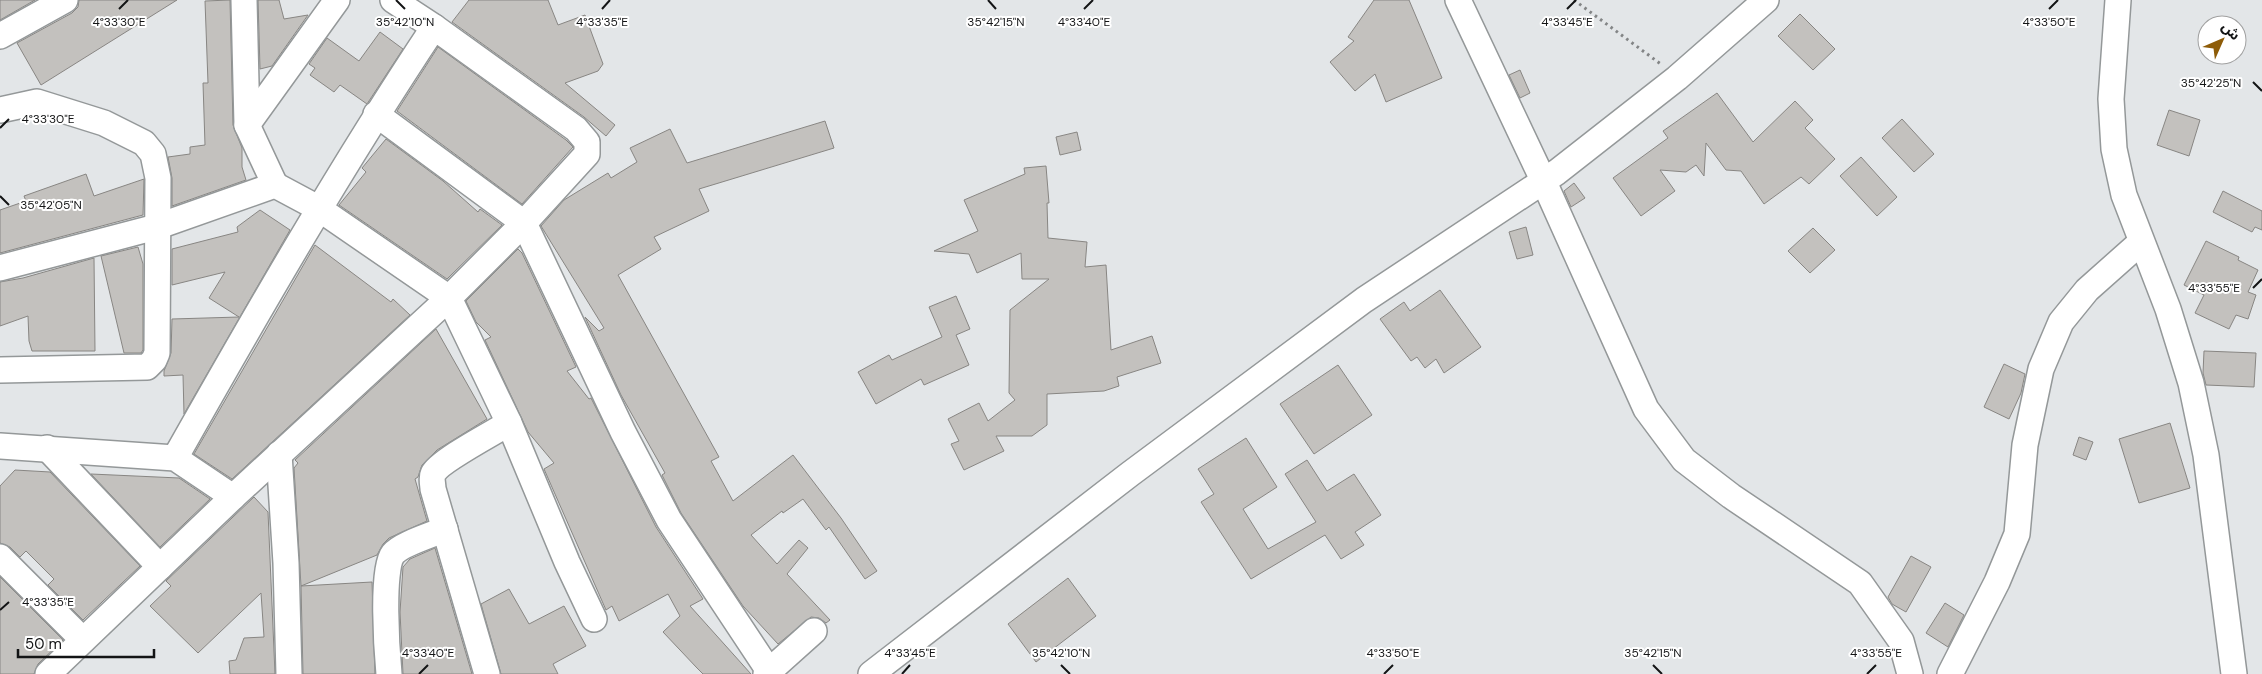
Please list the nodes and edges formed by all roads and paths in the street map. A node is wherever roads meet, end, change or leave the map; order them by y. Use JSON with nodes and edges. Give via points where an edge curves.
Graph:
{"nodes":[{"id":1,"x":65,"y":0,"type":"edge"},
{"id":2,"x":244,"y":0,"type":"edge"},
{"id":3,"x":337,"y":0,"type":"edge"},
{"id":4,"x":393,"y":0,"type":"edge"},
{"id":5,"x":1458,"y":0,"type":"edge"},
{"id":6,"x":1574,"y":0,"type":"edge"},
{"id":7,"x":1766,"y":0,"type":"edge"},
{"id":8,"x":2118,"y":0,"type":"edge"},
{"id":9,"x":434,"y":27,"type":"junction"},
{"id":10,"x":0,"y":36,"type":"edge"},
{"id":11,"x":1677,"y":78,"type":"junction"},
{"id":12,"x":0,"y":110,"type":"edge"},
{"id":13,"x":376,"y":114,"type":"junction"},
{"id":14,"x":247,"y":125,"type":"junction"},
{"id":15,"x":1544,"y":182,"type":"junction"},
{"id":16,"x":275,"y":185,"type":"junction"},
{"id":17,"x":318,"y":208,"type":"junction"},
{"id":18,"x":524,"y":223,"type":"junction"},
{"id":19,"x":156,"y":227,"type":"junction"},
{"id":20,"x":2141,"y":242,"type":"junction"},
{"id":21,"x":0,"y":268,"type":"edge"},
{"id":22,"x":449,"y":298,"type":"junction"},
{"id":23,"x":0,"y":370,"type":"edge"},
{"id":24,"x":509,"y":424,"type":"junction"},
{"id":25,"x":0,"y":446,"type":"edge"},
{"id":26,"x":47,"y":448,"type":"junction"},
{"id":27,"x":280,"y":454,"type":"junction"},
{"id":28,"x":175,"y":458,"type":"junction"},
{"id":29,"x":233,"y":497,"type":"junction"},
{"id":30,"x":445,"y":529,"type":"junction"},
{"id":31,"x":0,"y":557,"type":"edge"},
{"id":32,"x":160,"y":567,"type":"junction"},
{"id":33,"x":594,"y":619,"type":"dead end"},
{"id":34,"x":814,"y":631,"type":"dead end"},
{"id":35,"x":83,"y":640,"type":"junction"},
{"id":36,"x":768,"y":672,"type":"edge"},
{"id":37,"x":48,"y":674,"type":"edge"},
{"id":38,"x":289,"y":674,"type":"edge"},
{"id":39,"x":389,"y":674,"type":"edge"},
{"id":40,"x":487,"y":674,"type":"edge"},
{"id":41,"x":870,"y":674,"type":"edge"},
{"id":42,"x":1910,"y":674,"type":"edge"},
{"id":43,"x":1950,"y":674,"type":"edge"},
{"id":44,"x":2234,"y":674,"type":"edge"}],
"edges":[{"from":1,"to":10,"type":"street"},
{"from":2,"to":14,"type":"street"},
{"from":3,"to":14,"type":"street"},
{"from":4,"to":9,"type":"street"},
{"from":5,"to":15,"type":"street"},
{"from":6,"to":11,"type":"path"},
{"from":7,"to":11,"type":"street"},
{"from":8,"to":20,"type":"street","via":[[2111,99],[2114,149],[2124,195]]},
{"from":9,"to":13,"type":"street"},
{"from":9,"to":18,"type":"street","via":[[576,129],[587,142],[587,154]]},
{"from":11,"to":15,"type":"street"},
{"from":12,"to":19,"type":"street","via":[[37,102],[104,123],[144,143],[153,154],[158,178]]},
{"from":13,"to":17,"type":"street"},
{"from":13,"to":18,"type":"street"},
{"from":14,"to":16,"type":"street"},
{"from":15,"to":41,"type":"street","via":[[1364,300],[1130,474]]},
{"from":15,"to":42,"type":"street","via":[[1646,409],[1684,460],[1731,496],[1860,583],[1901,641]]},
{"from":16,"to":17,"type":"street"},
{"from":16,"to":19,"type":"street"},
{"from":17,"to":22,"type":"street"},
{"from":17,"to":28,"type":"street"},
{"from":18,"to":22,"type":"street"},
{"from":18,"to":36,"type":"street","via":[[623,432],[669,520]]},
{"from":19,"to":21,"type":"street"},
{"from":19,"to":23,"type":"street","via":[[157,353],[151,364],[147,367]]},
{"from":20,"to":43,"type":"street","via":[[2087,290],[2061,322],[2039,378],[2025,445],[2017,534],[1997,582]]},
{"from":20,"to":44,"type":"street","via":[[2168,309],[2191,383],[2206,455]]},
{"from":22,"to":24,"type":"street"},
{"from":22,"to":27,"type":"street"},
{"from":24,"to":30,"type":"street","via":[[452,457],[433,474],[433,489]]},
{"from":24,"to":33,"type":"street"},
{"from":25,"to":26,"type":"street"},
{"from":26,"to":28,"type":"street"},
{"from":26,"to":32,"type":"street"},
{"from":27,"to":29,"type":"street"},
{"from":27,"to":38,"type":"street"},
{"from":28,"to":29,"type":"street"},
{"from":29,"to":32,"type":"street"},
{"from":30,"to":39,"type":"street","via":[[397,550],[390,558],[386,644]]},
{"from":30,"to":40,"type":"street"},
{"from":31,"to":35,"type":"street"},
{"from":32,"to":35,"type":"street"},
{"from":34,"to":36,"type":"street"},
{"from":35,"to":37,"type":"street"}]}
